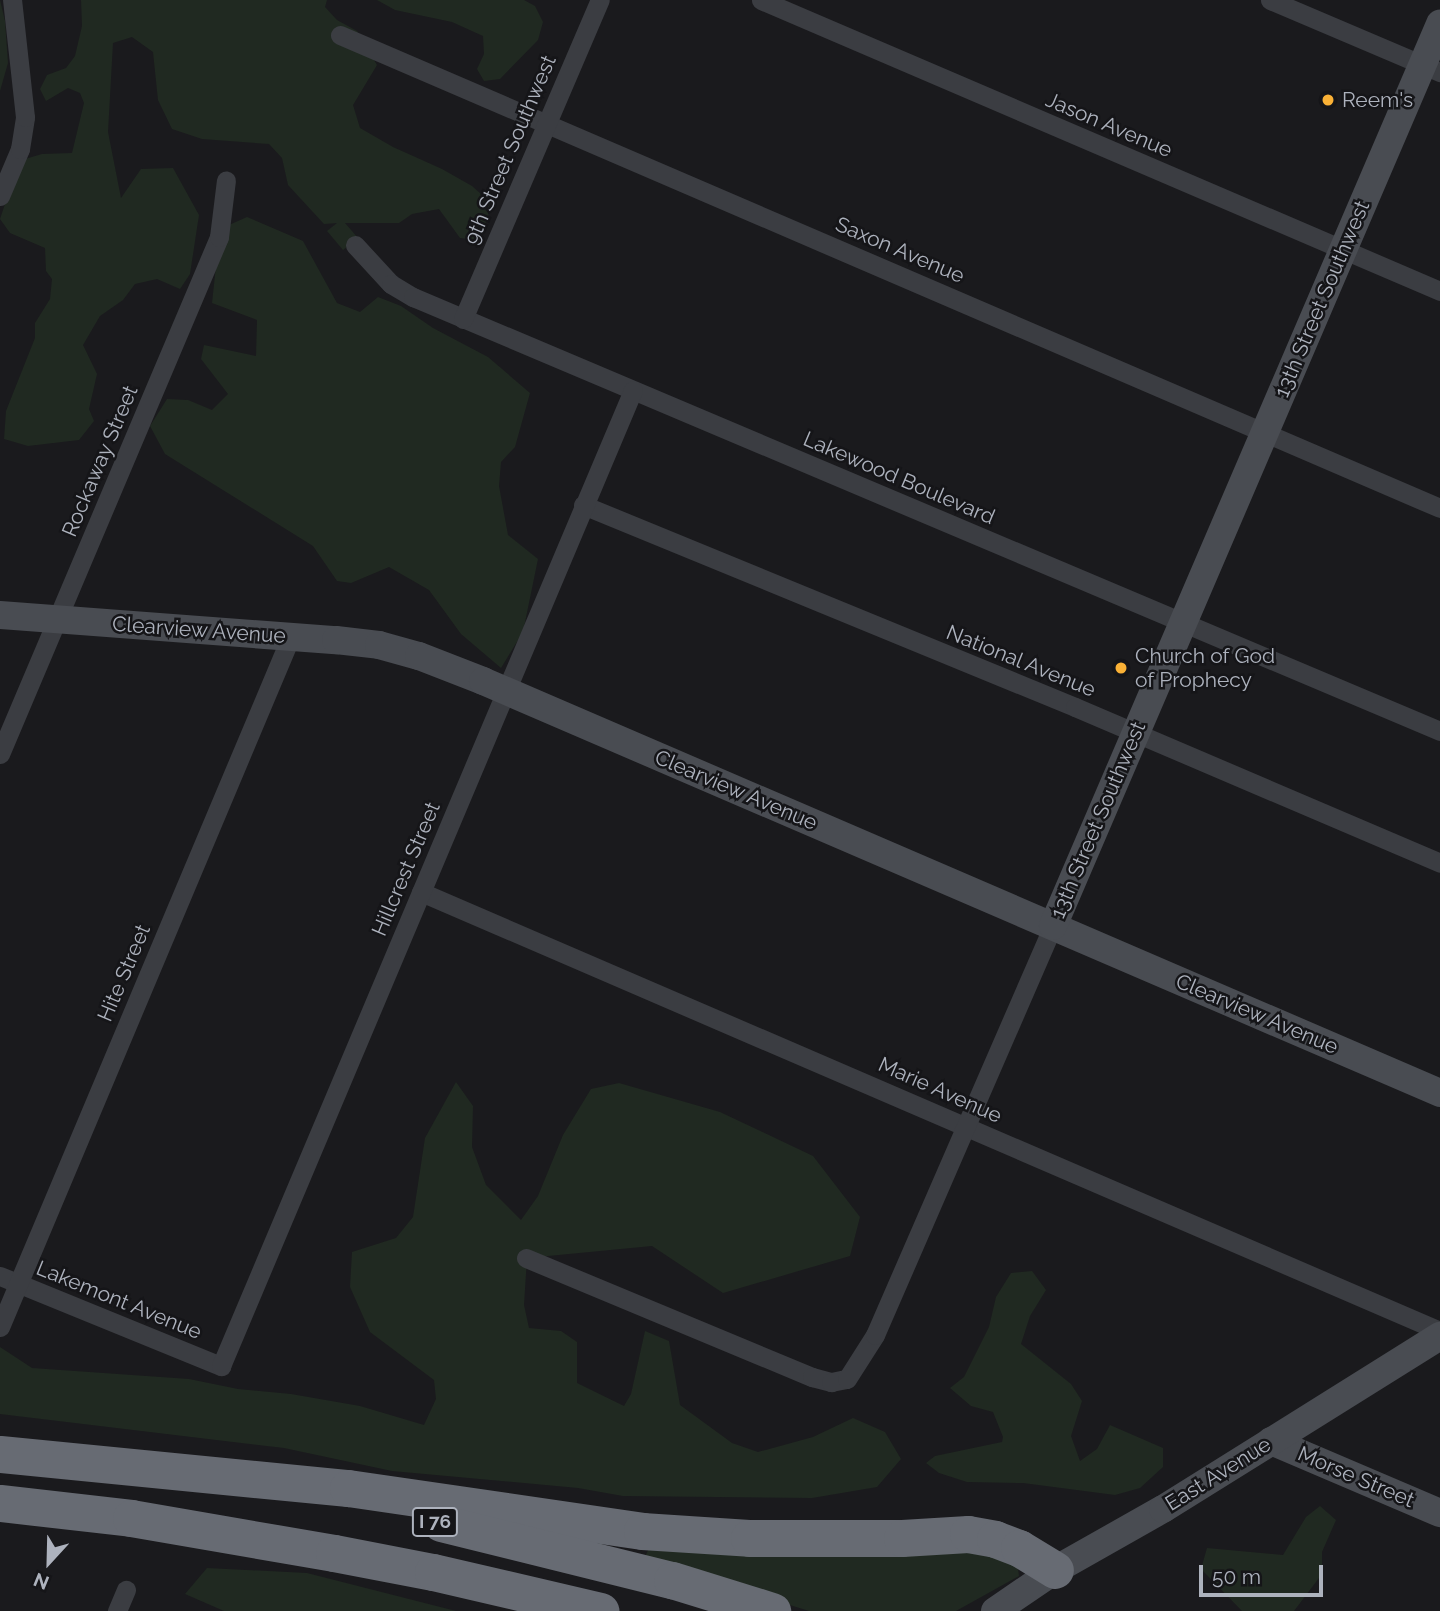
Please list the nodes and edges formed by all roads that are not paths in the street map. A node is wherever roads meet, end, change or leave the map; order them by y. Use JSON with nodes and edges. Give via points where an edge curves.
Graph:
{"nodes":[{"id":1,"x":12,"y":0,"type":"edge"},
{"id":2,"x":600,"y":0,"type":"edge"},
{"id":3,"x":761,"y":0,"type":"edge"},
{"id":4,"x":1270,"y":0,"type":"edge"},
{"id":5,"x":1440,"y":24,"type":"edge"},
{"id":6,"x":340,"y":35,"type":"dead end"},
{"id":7,"x":1431,"y":69,"type":"edge"},
{"id":8,"x":546,"y":125,"type":"junction"},
{"id":9,"x":226,"y":180,"type":"dead end"},
{"id":10,"x":0,"y":196,"type":"edge"},
{"id":11,"x":355,"y":245,"type":"dead end"},
{"id":12,"x":1343,"y":250,"type":"junction"},
{"id":13,"x":1440,"y":291,"type":"edge"},
{"id":14,"x":463,"y":319,"type":"junction"},
{"id":15,"x":633,"y":390,"type":"junction"},
{"id":16,"x":1264,"y":433,"type":"junction"},
{"id":17,"x":583,"y":505,"type":"junction"},
{"id":18,"x":1440,"y":508,"type":"edge"},
{"id":19,"x":0,"y":615,"type":"edge"},
{"id":20,"x":58,"y":620,"type":"junction"},
{"id":21,"x":1183,"y":622,"type":"junction"},
{"id":22,"x":290,"y":636,"type":"junction"},
{"id":23,"x":505,"y":692,"type":"junction"},
{"id":24,"x":1440,"y":731,"type":"edge"},
{"id":25,"x":1135,"y":734,"type":"junction"},
{"id":26,"x":0,"y":754,"type":"edge"},
{"id":27,"x":1440,"y":863,"type":"edge"},
{"id":28,"x":421,"y":892,"type":"junction"},
{"id":29,"x":1053,"y":926,"type":"junction"},
{"id":30,"x":1440,"y":1093,"type":"edge"},
{"id":31,"x":967,"y":1126,"type":"junction"},
{"id":32,"x":526,"y":1258,"type":"dead end"},
{"id":33,"x":9,"y":1280,"type":"edge"},
{"id":34,"x":0,"y":1326,"type":"edge"},
{"id":35,"x":1440,"y":1331,"type":"edge"},
{"id":36,"x":1440,"y":1336,"type":"edge"},
{"id":37,"x":221,"y":1366,"type":"joint"},
{"id":38,"x":1271,"y":1441,"type":"junction"},
{"id":39,"x":0,"y":1454,"type":"edge"},
{"id":40,"x":92,"y":1465,"type":"junction"},
{"id":41,"x":0,"y":1503,"type":"edge"},
{"id":42,"x":1440,"y":1513,"type":"edge"},
{"id":43,"x":1055,"y":1570,"type":"junction"},
{"id":44,"x":126,"y":1590,"type":"dead end"},
{"id":45,"x":529,"y":1594,"type":"junction"},
{"id":46,"x":117,"y":1611,"type":"edge"},
{"id":47,"x":578,"y":1611,"type":"edge"},
{"id":48,"x":601,"y":1611,"type":"edge"},
{"id":49,"x":772,"y":1611,"type":"edge"},
{"id":50,"x":995,"y":1611,"type":"edge"}],
"edges":[{"from":1,"to":10,"type":"street","via":[[25,117],[20,149]]},
{"from":2,"to":8,"type":"street","name":"9th Street Southwest"},
{"from":3,"to":12,"type":"street","name":"Jason Avenue"},
{"from":4,"to":7,"type":"street"},
{"from":5,"to":7,"type":"street","name":"13th Street Southwest"},
{"from":6,"to":8,"type":"street","name":"Saxon Avenue"},
{"from":7,"to":12,"type":"street","name":"13th Street Southwest"},
{"from":8,"to":14,"type":"street","name":"9th Street Southwest"},
{"from":8,"to":16,"type":"street","name":"Saxon Avenue"},
{"from":9,"to":20,"type":"street","name":"Rockaway Street","via":[[219,237]]},
{"from":11,"to":14,"type":"street","name":"Lakewood Boulevard","via":[[391,284]]},
{"from":12,"to":13,"type":"street","name":"Jason Avenue"},
{"from":12,"to":16,"type":"street","name":"13th Street Southwest"},
{"from":14,"to":15,"type":"street","name":"Lakewood Boulevard"},
{"from":15,"to":17,"type":"street","name":"Hillcrest Street"},
{"from":15,"to":21,"type":"street","name":"Lakewood Boulevard"},
{"from":16,"to":18,"type":"street","name":"Saxon Avenue"},
{"from":16,"to":21,"type":"street","name":"13th Street Southwest"},
{"from":17,"to":23,"type":"street","name":"Hillcrest Street"},
{"from":17,"to":25,"type":"street","name":"National Avenue"},
{"from":19,"to":20,"type":"street","name":"Clearview Avenue"},
{"from":20,"to":22,"type":"street","name":"Clearview Avenue"},
{"from":20,"to":26,"type":"street","name":"Rockaway Street"},
{"from":21,"to":24,"type":"street","name":"Lakewood Boulevard"},
{"from":21,"to":25,"type":"street","name":"13th Street Southwest"},
{"from":22,"to":23,"type":"street","name":"Clearview Avenue","via":[[379,645],[419,656]]},
{"from":22,"to":33,"type":"street","name":"Hite Street"},
{"from":23,"to":28,"type":"street","name":"Hillcrest Street"},
{"from":23,"to":29,"type":"street","name":"Clearview Avenue"},
{"from":25,"to":27,"type":"street","name":"National Avenue"},
{"from":25,"to":29,"type":"street","name":"13th Street Southwest"},
{"from":28,"to":31,"type":"street","name":"Marie Avenue"},
{"from":28,"to":37,"type":"street","name":"Hillcrest Street"},
{"from":29,"to":30,"type":"street","name":"Clearview Avenue"},
{"from":29,"to":31,"type":"street","name":"13th Street Southwest"},
{"from":31,"to":32,"type":"street","name":"13th Street Southwest","via":[[876,1335],[847,1379],[831,1382],[812,1377]]},
{"from":31,"to":35,"type":"street","name":"Marie Avenue"},
{"from":33,"to":34,"type":"street","name":"Hite Street"},
{"from":33,"to":37,"type":"street","name":"Lakemont Avenue"},
{"from":36,"to":38,"type":"street","name":"East Avenue"},
{"from":38,"to":42,"type":"street","name":"Morse Street"},
{"from":38,"to":43,"type":"street","name":"East Avenue"},
{"from":39,"to":40,"type":"highway","number":"I 76"},
{"from":40,"to":43,"type":"highway","via":[[348,1488],[642,1531],[749,1538],[968,1534],[1019,1548]]},
{"from":40,"to":49,"type":"highway","number":"I 76","via":[[413,1516],[672,1580]]},
{"from":41,"to":45,"type":"highway","number":"I 76","via":[[131,1518],[334,1553]]},
{"from":43,"to":50,"type":"street","name":"East Avenue"},
{"from":44,"to":46,"type":"street"},
{"from":45,"to":47,"type":"highway"},
{"from":45,"to":48,"type":"highway","number":"I 76"}]}
